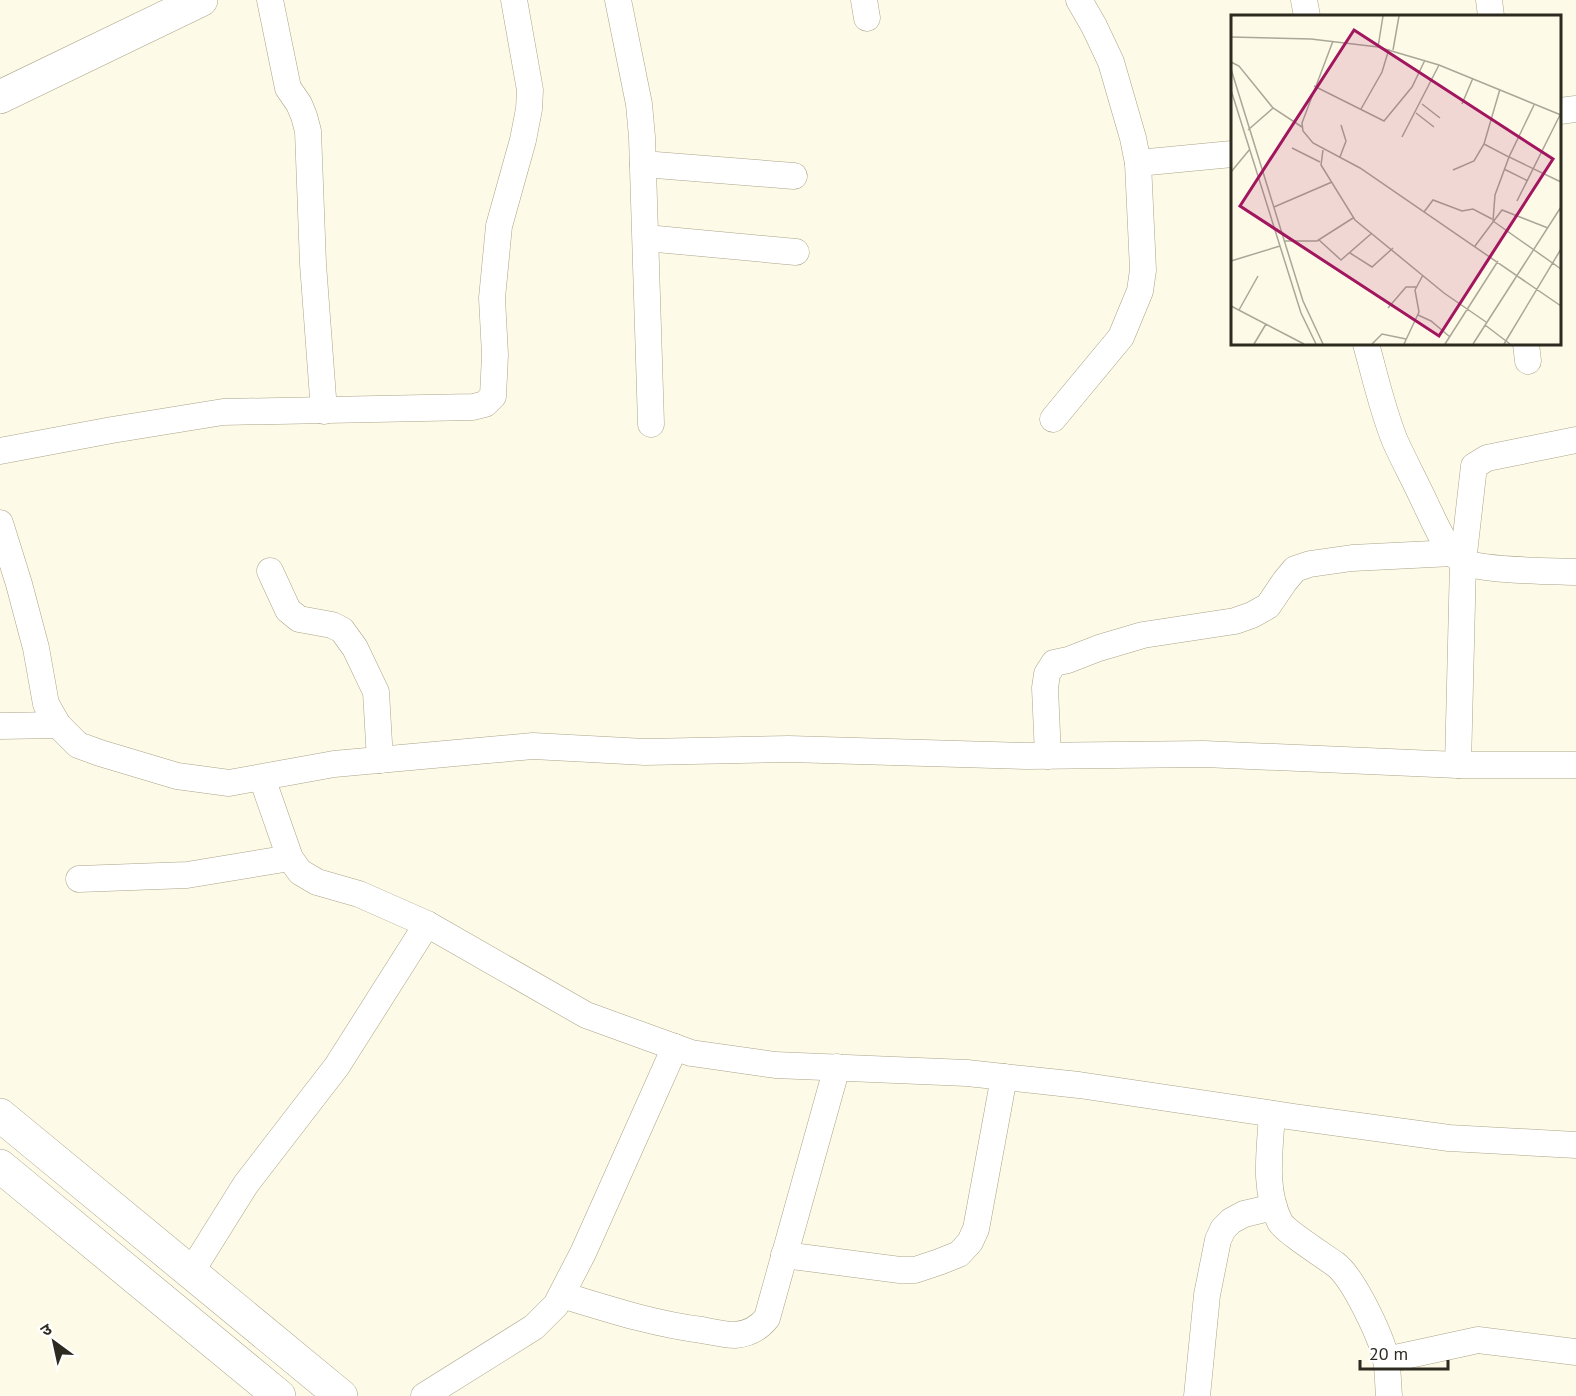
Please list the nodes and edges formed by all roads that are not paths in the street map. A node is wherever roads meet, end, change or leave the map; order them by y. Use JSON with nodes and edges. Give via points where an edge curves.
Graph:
{"nodes":[{"id":1,"x":270,"y":0,"type":"edge"},
{"id":2,"x":514,"y":0,"type":"edge"},
{"id":3,"x":618,"y":0,"type":"edge"},
{"id":4,"x":1079,"y":0,"type":"edge"},
{"id":5,"x":1304,"y":0,"type":"edge"},
{"id":6,"x":1489,"y":0,"type":"edge"},
{"id":7,"x":195,"y":1,"type":"edge"},
{"id":8,"x":1307,"y":15,"type":"edge"},
{"id":9,"x":1491,"y":15,"type":"edge"},
{"id":10,"x":0,"y":97,"type":"edge"},
{"id":11,"x":1576,"y":110,"type":"edge"},
{"id":12,"x":1561,"y":111,"type":"edge"},
{"id":13,"x":1231,"y":153,"type":"edge"},
{"id":14,"x":1138,"y":163,"type":"junction"},
{"id":15,"x":643,"y":164,"type":"junction"},
{"id":16,"x":794,"y":176,"type":"dead end"},
{"id":17,"x":646,"y":238,"type":"junction"},
{"id":18,"x":796,"y":252,"type":"dead end"},
{"id":19,"x":1366,"y":345,"type":"edge"},
{"id":20,"x":324,"y":411,"type":"junction"},
{"id":21,"x":1053,"y":419,"type":"dead end"},
{"id":22,"x":651,"y":424,"type":"dead end"},
{"id":23,"x":1576,"y":440,"type":"edge"},
{"id":24,"x":0,"y":451,"type":"edge"},
{"id":25,"x":0,"y":523,"type":"edge"},
{"id":26,"x":1458,"y":557,"type":"junction"},
{"id":27,"x":270,"y":571,"type":"dead end"},
{"id":28,"x":1576,"y":572,"type":"edge"},
{"id":29,"x":58,"y":725,"type":"junction"},
{"id":30,"x":0,"y":726,"type":"edge"},
{"id":31,"x":1048,"y":756,"type":"junction"},
{"id":32,"x":380,"y":760,"type":"junction"},
{"id":33,"x":1458,"y":765,"type":"junction"},
{"id":34,"x":1576,"y":765,"type":"edge"},
{"id":35,"x":262,"y":778,"type":"junction"},
{"id":36,"x":290,"y":858,"type":"junction"},
{"id":37,"x":79,"y":879,"type":"dead end"},
{"id":38,"x":427,"y":924,"type":"junction"},
{"id":39,"x":675,"y":1047,"type":"junction"},
{"id":40,"x":837,"y":1067,"type":"junction"},
{"id":41,"x":1004,"y":1077,"type":"junction"},
{"id":42,"x":1272,"y":1114,"type":"junction"},
{"id":43,"x":0,"y":1115,"type":"edge"},
{"id":44,"x":1576,"y":1145,"type":"edge"},
{"id":45,"x":0,"y":1166,"type":"edge"},
{"id":46,"x":1274,"y":1207,"type":"junction"},
{"id":47,"x":784,"y":1255,"type":"junction"},
{"id":48,"x":191,"y":1272,"type":"junction"},
{"id":49,"x":562,"y":1295,"type":"junction"},
{"id":50,"x":1576,"y":1352,"type":"edge"},
{"id":51,"x":1386,"y":1360,"type":"junction"},
{"id":52,"x":279,"y":1396,"type":"edge"},
{"id":53,"x":341,"y":1396,"type":"edge"},
{"id":54,"x":424,"y":1396,"type":"edge"},
{"id":55,"x":1197,"y":1396,"type":"edge"},
{"id":56,"x":1389,"y":1396,"type":"edge"}],
"edges":[{"from":1,"to":20,"type":"street","via":[[288,88],[299,104],[308,131]]},
{"from":2,"to":20,"type":"street","via":[[530,90],[529,109],[499,226],[492,298],[493,396],[485,404],[473,407]]},
{"from":3,"to":15,"type":"street","via":[[639,104]]},
{"from":4,"to":14,"type":"street","via":[[1111,62]]},
{"from":5,"to":8,"type":"street"},
{"from":6,"to":9,"type":"street"},
{"from":7,"to":10,"type":"street"},
{"from":11,"to":12,"type":"street"},
{"from":13,"to":14,"type":"street"},
{"from":14,"to":21,"type":"street","via":[[1143,270],[1140,291],[1120,338]]},
{"from":15,"to":16,"type":"street"},
{"from":15,"to":17,"type":"street"},
{"from":17,"to":18,"type":"street"},
{"from":17,"to":22,"type":"street"},
{"from":19,"to":26,"type":"street","via":[[1395,440],[1445,543]]},
{"from":20,"to":24,"type":"street","via":[[223,412]]},
{"from":23,"to":26,"type":"street","via":[[1486,458],[1474,466]]},
{"from":25,"to":29,"type":"street","via":[[36,648],[46,704]]},
{"from":26,"to":28,"type":"street","via":[[1487,567]]},
{"from":26,"to":31,"type":"street","via":[[1352,558],[1310,564],[1295,569],[1268,606],[1252,615],[1143,634],[1054,663],[1045,688]]},
{"from":26,"to":33,"type":"street"},
{"from":27,"to":32,"type":"street","via":[[288,610],[299,619],[342,630],[356,648],[376,692]]},
{"from":29,"to":30,"type":"street"},
{"from":29,"to":35,"type":"street","via":[[78,745],[177,776],[230,783]]},
{"from":31,"to":32,"type":"street","via":[[789,749],[645,752],[533,746]]},
{"from":31,"to":33,"type":"street","via":[[1204,754]]},
{"from":32,"to":35,"type":"street"},
{"from":33,"to":34,"type":"street"},
{"from":35,"to":36,"type":"street"},
{"from":36,"to":37,"type":"street","via":[[187,875]]},
{"from":36,"to":38,"type":"street","via":[[300,872],[317,882],[359,894]]},
{"from":38,"to":39,"type":"street","via":[[586,1015]]},
{"from":38,"to":48,"type":"street","via":[[337,1066],[246,1184]]},
{"from":39,"to":40,"type":"street","via":[[691,1053],[775,1065]]},
{"from":39,"to":49,"type":"street"},
{"from":40,"to":41,"type":"street"},
{"from":40,"to":47,"type":"street"},
{"from":41,"to":42,"type":"street"},
{"from":41,"to":47,"type":"street","via":[[976,1229],[959,1254],[915,1270]]},
{"from":42,"to":44,"type":"street","via":[[1449,1138]]},
{"from":42,"to":46,"type":"street","via":[[1269,1174]]},
{"from":43,"to":48,"type":"street"},
{"from":45,"to":52,"type":"street"},
{"from":46,"to":51,"type":"street","via":[[1282,1225],[1338,1266],[1379,1335]]},
{"from":46,"to":55,"type":"street","via":[[1231,1221],[1218,1240],[1207,1295]]},
{"from":47,"to":49,"type":"street","via":[[767,1318],[759,1327],[735,1335],[684,1328]]},
{"from":48,"to":53,"type":"street"},
{"from":49,"to":54,"type":"street","via":[[534,1328]]},
{"from":50,"to":51,"type":"street","via":[[1478,1340]]},
{"from":51,"to":56,"type":"street"}]}
